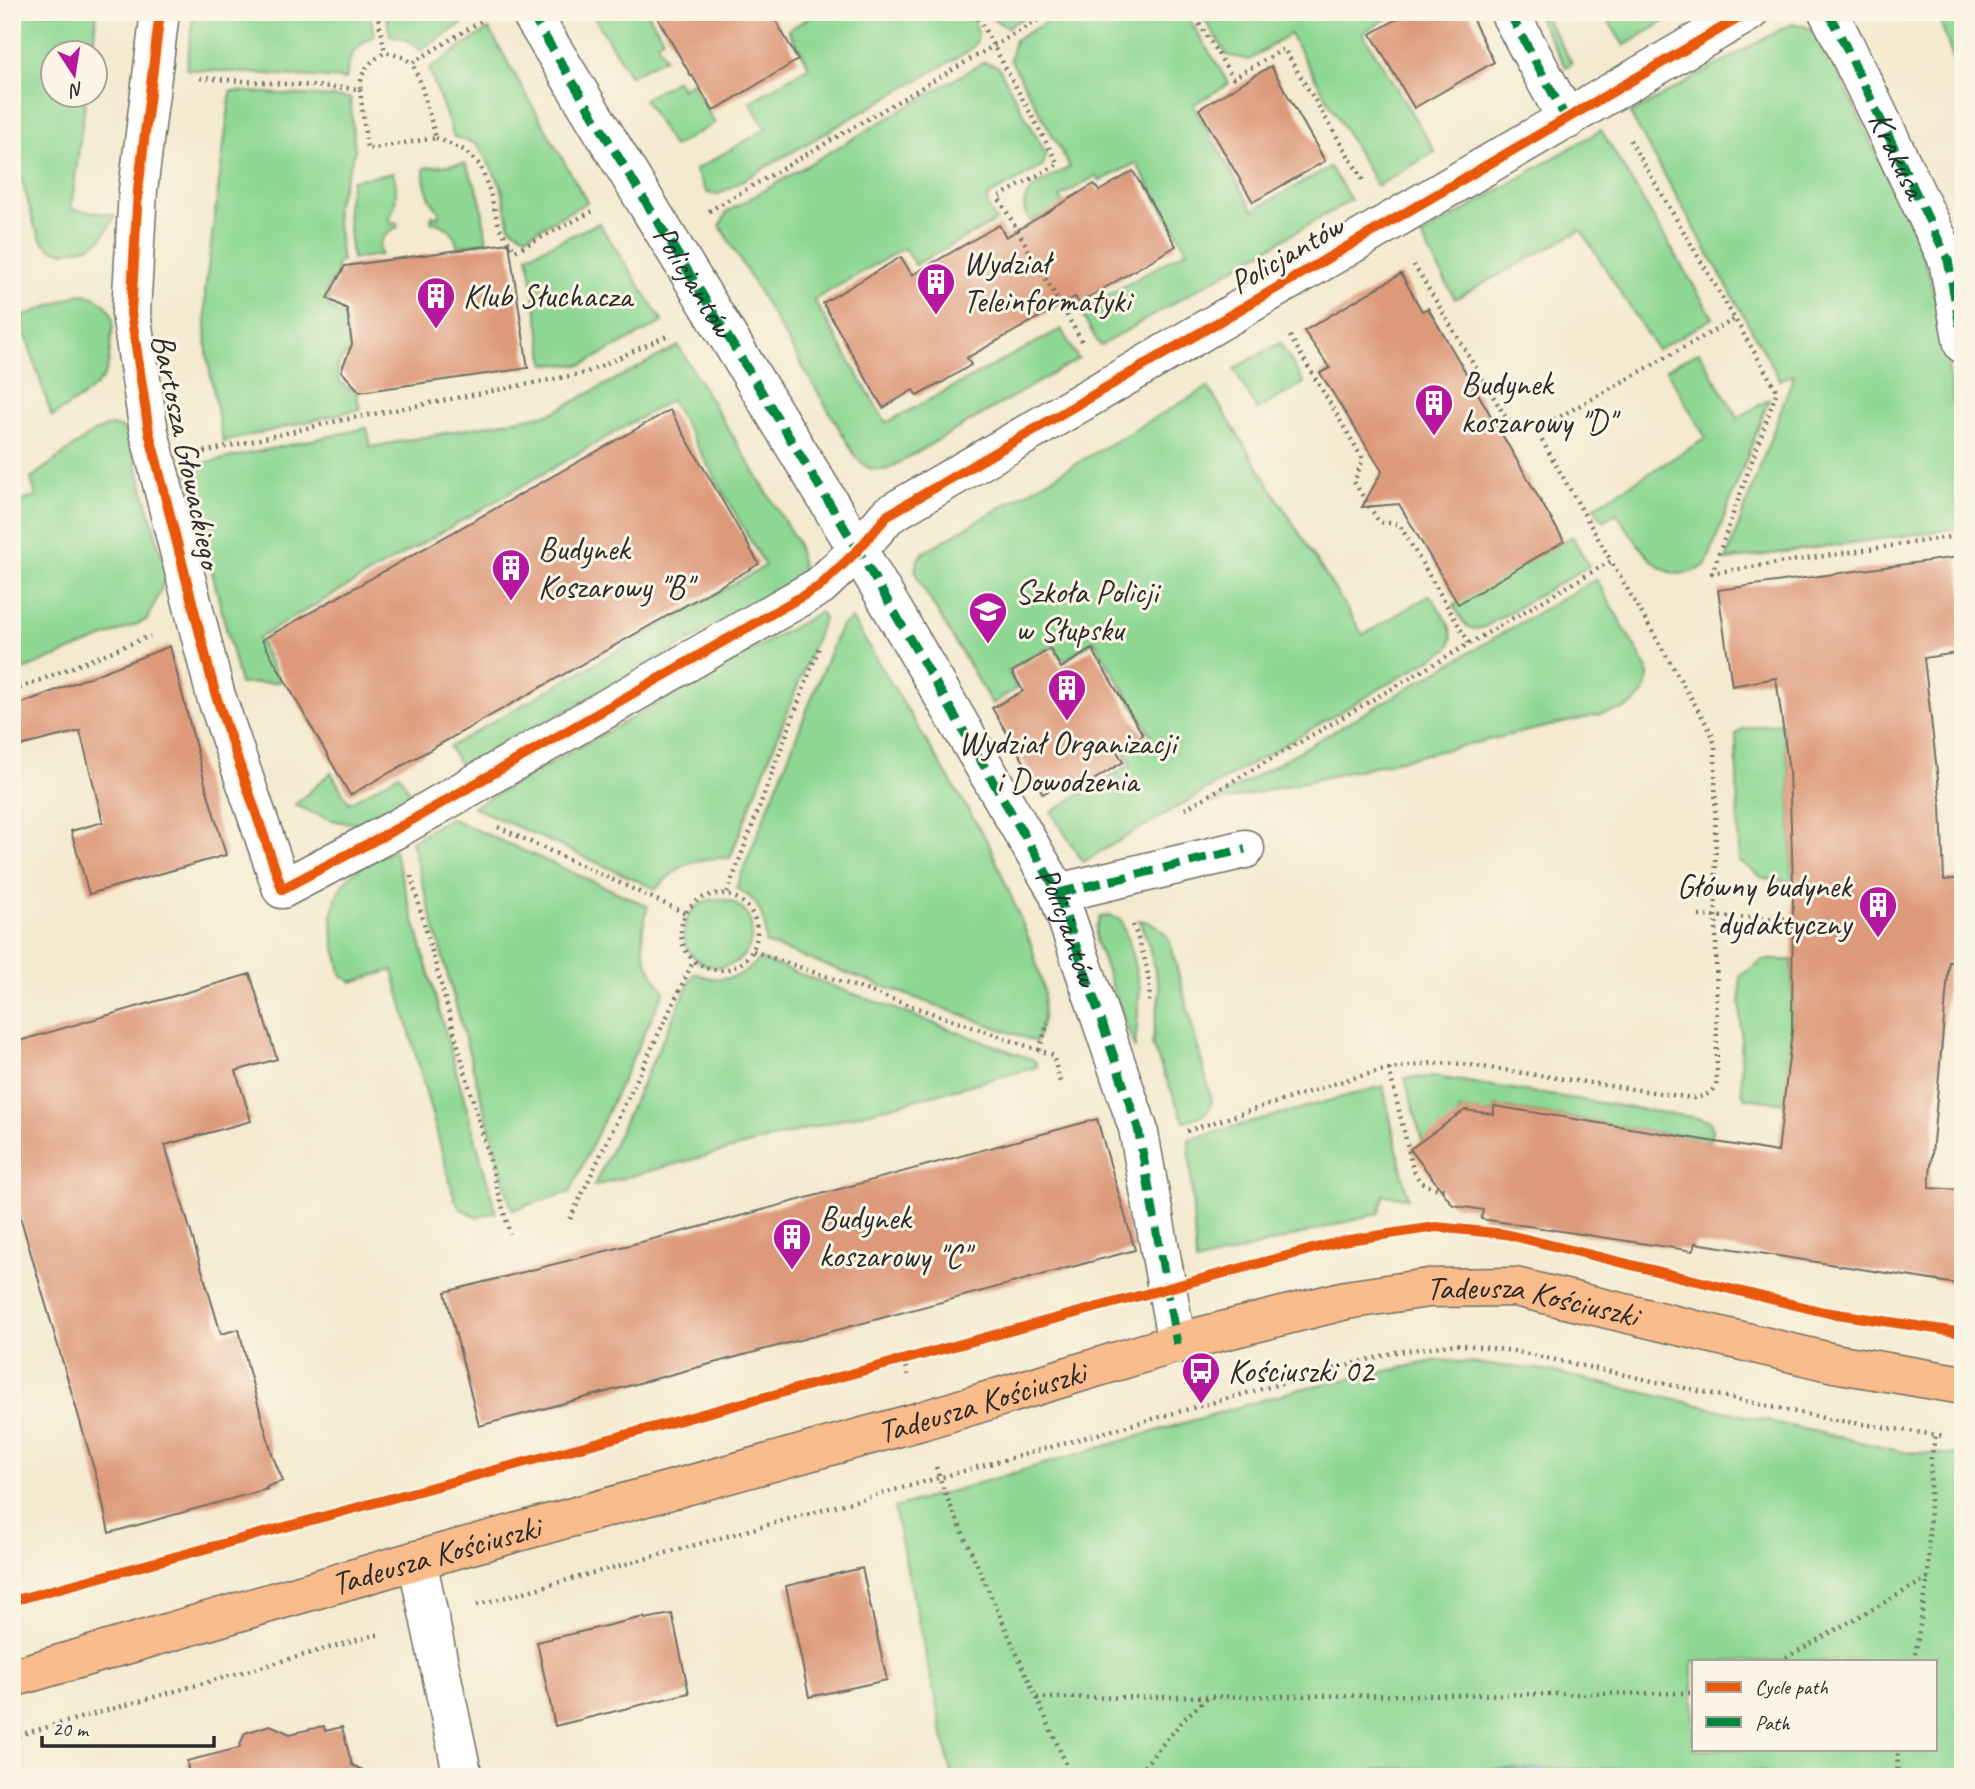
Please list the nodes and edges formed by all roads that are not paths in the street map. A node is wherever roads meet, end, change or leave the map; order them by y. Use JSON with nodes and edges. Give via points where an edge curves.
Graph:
{"nodes":[{"id":1,"x":160,"y":12,"type":"edge"},
{"id":2,"x":530,"y":12,"type":"edge"},
{"id":3,"x":1509,"y":12,"type":"edge"},
{"id":4,"x":1749,"y":12,"type":"edge"},
{"id":5,"x":1828,"y":12,"type":"edge"},
{"id":6,"x":1567,"y":120,"type":"junction"},
{"id":7,"x":1963,"y":344,"type":"edge"},
{"id":8,"x":858,"y":550,"type":"junction"},
{"id":9,"x":1245,"y":849,"type":"dead end"},
{"id":10,"x":1058,"y":893,"type":"junction"},
{"id":11,"x":1177,"y":1343,"type":"junction"},
{"id":12,"x":1963,"y":1385,"type":"edge"},
{"id":13,"x":417,"y":1560,"type":"junction"},
{"id":14,"x":12,"y":1678,"type":"edge"},
{"id":15,"x":463,"y":1777,"type":"edge"}],
"edges":[{"from":1,"to":8,"type":"street","name":"Bartosza Głowackiego","via":[[138,190],[131,313],[149,432],[215,693],[282,889],[398,828],[820,586]]},
{"from":2,"to":8,"type":"street","name":"Policjantów"},
{"from":3,"to":6,"type":"street"},
{"from":4,"to":6,"type":"street","name":"Policjantów"},
{"from":5,"to":7,"type":"street","name":"Krakusa","via":[[1948,260]]},
{"from":6,"to":8,"type":"street","name":"Policjantów","via":[[888,515]]},
{"from":8,"to":10,"type":"street","name":"Policjantów"},
{"from":9,"to":10,"type":"street"},
{"from":10,"to":11,"type":"street","name":"Policjantów","via":[[1138,1128]]},
{"from":11,"to":12,"type":"main road","name":"Tadeusza Kościuszki","via":[[1346,1300],[1427,1288],[1515,1287],[1834,1363]]},
{"from":11,"to":13,"type":"main road","name":"Tadeusza Kościuszki","via":[[921,1421]]},
{"from":13,"to":14,"type":"main road","name":"Tadeusza Kościuszki"},
{"from":13,"to":15,"type":"street"}]}
